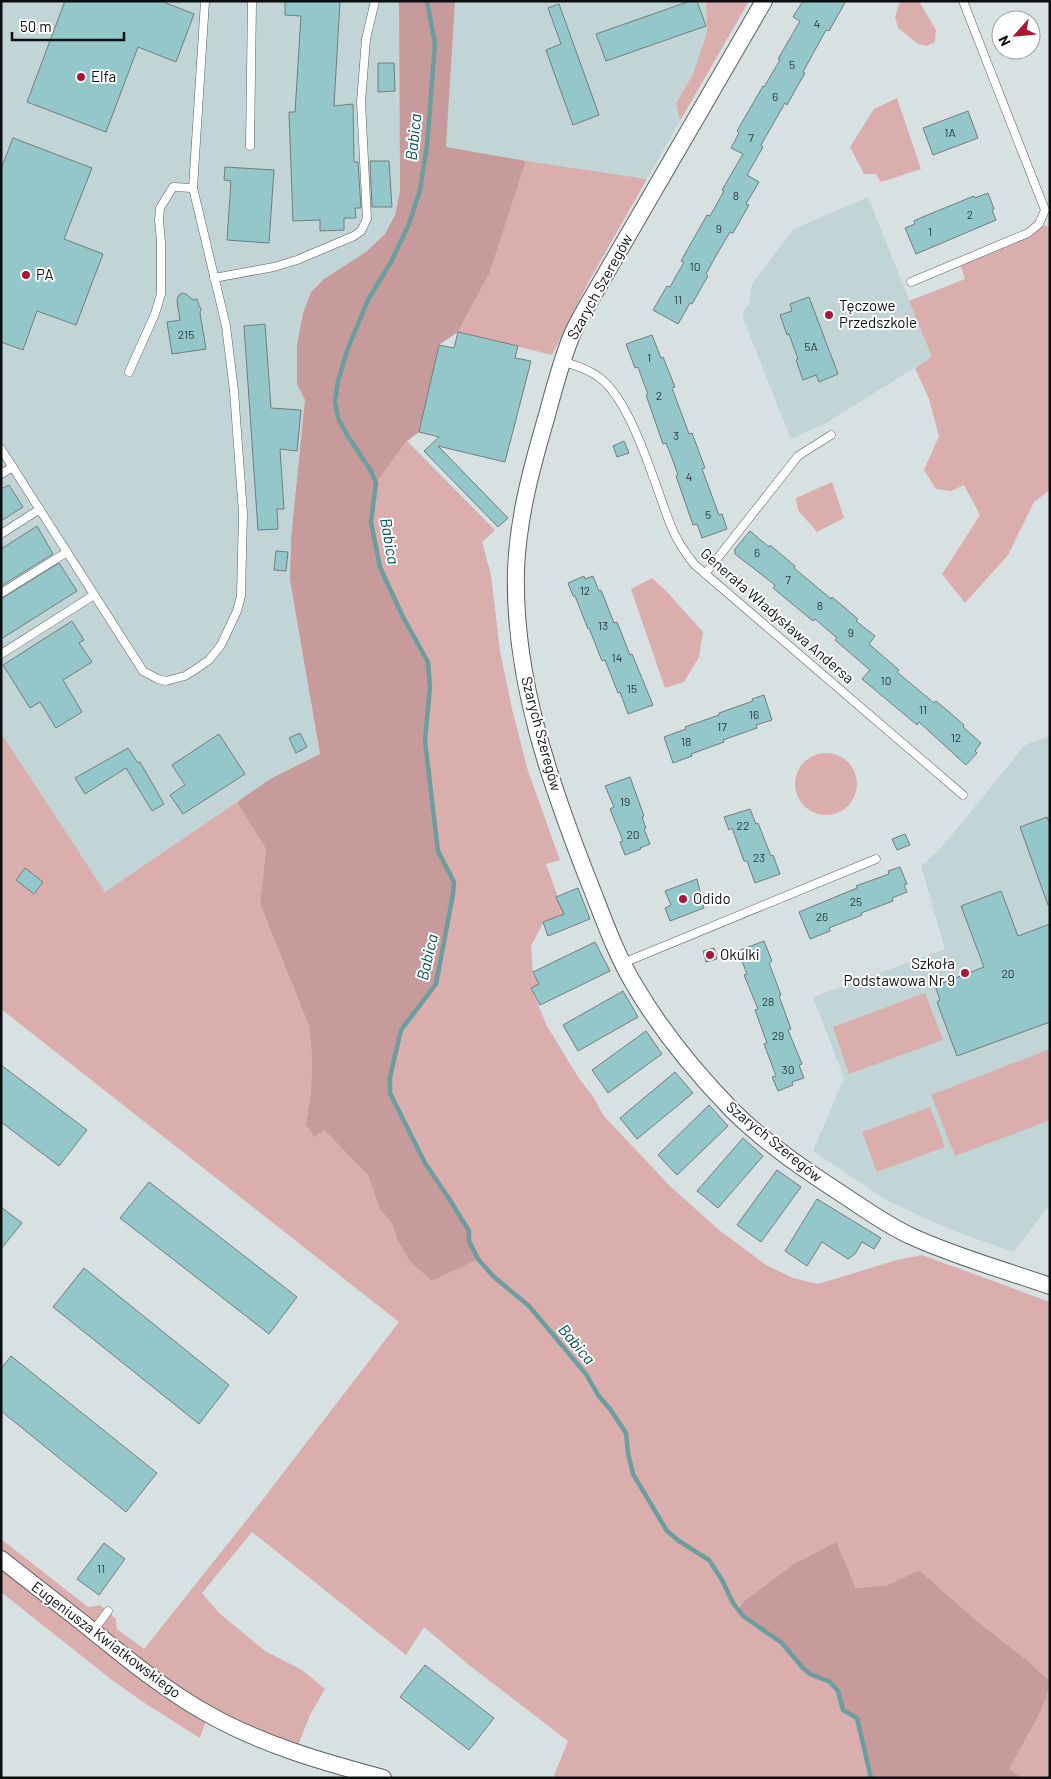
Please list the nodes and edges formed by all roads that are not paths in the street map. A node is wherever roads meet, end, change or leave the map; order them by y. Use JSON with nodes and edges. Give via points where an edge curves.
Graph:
{"nodes":[{"id":1,"x":205,"y":1,"type":"edge"},
{"id":2,"x":252,"y":1,"type":"edge"},
{"id":3,"x":375,"y":1,"type":"edge"},
{"id":4,"x":764,"y":1,"type":"edge"},
{"id":5,"x":963,"y":1,"type":"edge"},
{"id":6,"x":250,"y":146,"type":"dead end"},
{"id":7,"x":194,"y":188,"type":"junction"},
{"id":8,"x":214,"y":278,"type":"junction"},
{"id":9,"x":911,"y":282,"type":"dead end"},
{"id":10,"x":562,"y":361,"type":"junction"},
{"id":11,"x":129,"y":372,"type":"dead end"},
{"id":12,"x":831,"y":435,"type":"dead end"},
{"id":13,"x":1,"y":449,"type":"edge"},
{"id":14,"x":13,"y":467,"type":"junction"},
{"id":15,"x":1,"y":474,"type":"edge"},
{"id":16,"x":40,"y":509,"type":"junction"},
{"id":17,"x":1,"y":534,"type":"edge"},
{"id":18,"x":67,"y":552,"type":"junction"},
{"id":19,"x":705,"y":574,"type":"junction"},
{"id":20,"x":1,"y":593,"type":"edge"},
{"id":21,"x":94,"y":595,"type":"junction"},
{"id":22,"x":1,"y":654,"type":"edge"},
{"id":23,"x":963,"y":795,"type":"dead end"},
{"id":24,"x":876,"y":859,"type":"dead end"},
{"id":25,"x":623,"y":963,"type":"junction"},
{"id":26,"x":1050,"y":1286,"type":"edge"},
{"id":27,"x":1,"y":1559,"type":"edge"},
{"id":28,"x":108,"y":1612,"type":"dead end"},
{"id":29,"x":92,"y":1631,"type":"junction"},
{"id":30,"x":383,"y":1778,"type":"edge"}],
"edges":[{"from":1,"to":7,"type":"lane"},
{"from":2,"to":6,"type":"lane"},
{"from":3,"to":8,"type":"lane","via":[[366,39],[361,102],[365,226],[354,236],[296,260]]},
{"from":4,"to":10,"type":"street","name":"Szarych Szeregów","via":[[598,287],[572,334]]},
{"from":5,"to":9,"type":"lane","via":[[1045,210],[1040,224],[1028,233]]},
{"from":7,"to":8,"type":"lane"},
{"from":7,"to":11,"type":"lane","via":[[173,187],[160,208],[161,294]]},
{"from":8,"to":21,"type":"lane","via":[[226,326],[244,513],[241,596],[237,610],[221,645],[209,660],[185,676],[166,681],[143,670]]},
{"from":10,"to":19,"type":"lane","name":"Generała Władysława Andersa","via":[[595,374],[624,406],[671,528],[686,553]]},
{"from":10,"to":25,"type":"street","name":"Szarych Szeregów","via":[[524,498],[516,569],[520,641],[544,757],[576,848]]},
{"from":12,"to":19,"type":"lane","via":[[798,456]]},
{"from":13,"to":14,"type":"lane"},
{"from":14,"to":15,"type":"lane"},
{"from":14,"to":16,"type":"lane"},
{"from":16,"to":17,"type":"lane"},
{"from":16,"to":18,"type":"lane"},
{"from":18,"to":20,"type":"lane"},
{"from":18,"to":21,"type":"lane"},
{"from":19,"to":23,"type":"lane","name":"Generała Władysława Andersa"},
{"from":21,"to":22,"type":"lane"},
{"from":24,"to":25,"type":"lane"},
{"from":25,"to":26,"type":"street","name":"Szarych Szeregów","via":[[670,1038],[705,1080],[734,1112],[798,1163],[873,1215],[912,1236]]},
{"from":27,"to":29,"type":"street","name":"Eugeniusza Kwiatkowskiego"},
{"from":28,"to":29,"type":"lane"},
{"from":29,"to":30,"type":"street","name":"Eugeniusza Kwiatkowskiego","via":[[172,1692],[216,1718],[295,1752]]}]}
